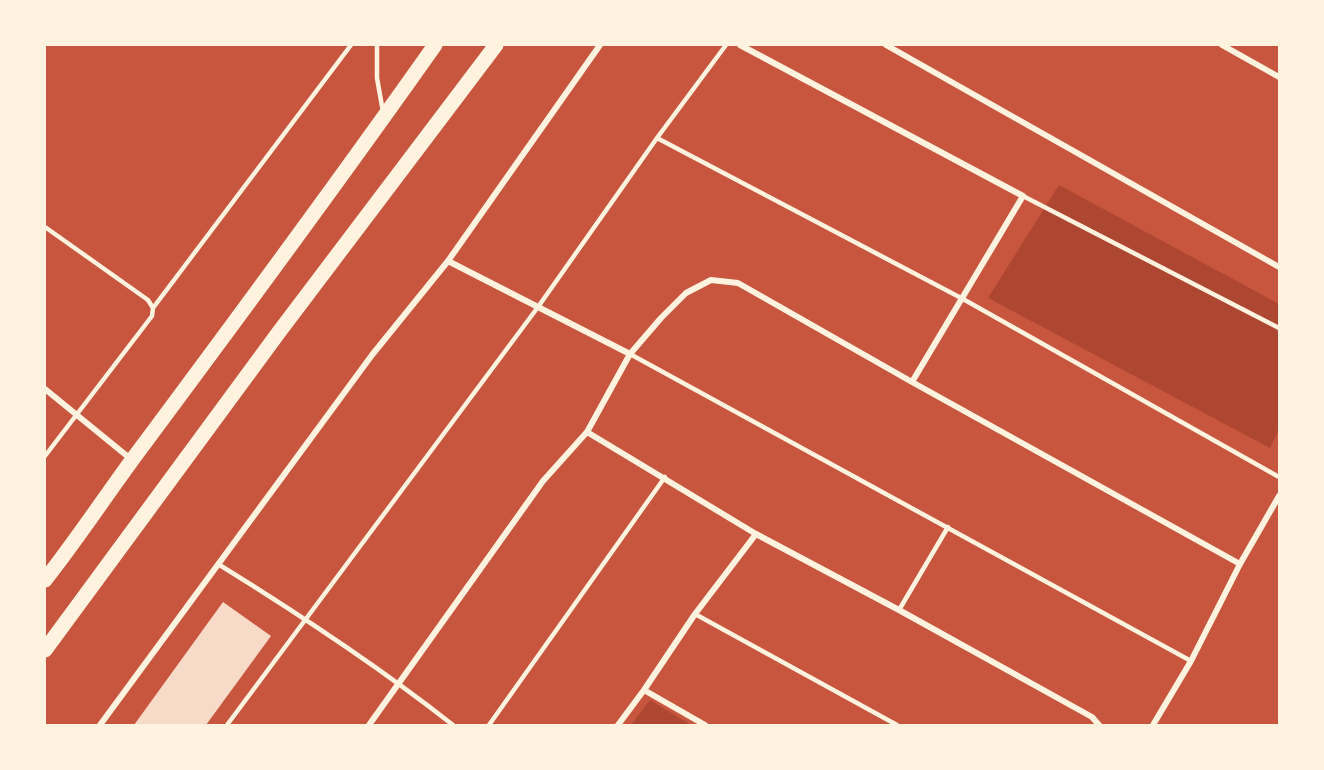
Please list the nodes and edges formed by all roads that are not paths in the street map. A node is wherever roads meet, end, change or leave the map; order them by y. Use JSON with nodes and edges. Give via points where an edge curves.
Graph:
{"nodes":[{"id":1,"x":351,"y":45,"type":"edge"},
{"id":2,"x":377,"y":45,"type":"edge"},
{"id":3,"x":435,"y":45,"type":"edge"},
{"id":4,"x":496,"y":45,"type":"edge"},
{"id":5,"x":600,"y":45,"type":"edge"},
{"id":6,"x":726,"y":45,"type":"edge"},
{"id":7,"x":740,"y":45,"type":"edge"},
{"id":8,"x":886,"y":45,"type":"edge"},
{"id":9,"x":1222,"y":45,"type":"edge"},
{"id":10,"x":1279,"y":77,"type":"edge"},
{"id":11,"x":384,"y":117,"type":"junction"},
{"id":12,"x":657,"y":138,"type":"junction"},
{"id":13,"x":1023,"y":196,"type":"junction"},
{"id":14,"x":45,"y":227,"type":"edge"},
{"id":15,"x":448,"y":261,"type":"junction"},
{"id":16,"x":1278,"y":264,"type":"edge"},
{"id":17,"x":963,"y":298,"type":"junction"},
{"id":18,"x":537,"y":307,"type":"junction"},
{"id":19,"x":153,"y":308,"type":"junction"},
{"id":20,"x":1279,"y":328,"type":"edge"},
{"id":21,"x":630,"y":354,"type":"junction"},
{"id":22,"x":912,"y":382,"type":"junction"},
{"id":23,"x":45,"y":389,"type":"edge"},
{"id":24,"x":77,"y":413,"type":"junction"},
{"id":25,"x":586,"y":432,"type":"junction"},
{"id":26,"x":45,"y":456,"type":"edge"},
{"id":27,"x":132,"y":460,"type":"junction"},
{"id":28,"x":664,"y":477,"type":"junction"},
{"id":29,"x":1279,"y":477,"type":"edge"},
{"id":30,"x":1279,"y":496,"type":"edge"},
{"id":31,"x":948,"y":527,"type":"junction"},
{"id":32,"x":756,"y":534,"type":"junction"},
{"id":33,"x":218,"y":564,"type":"junction"},
{"id":34,"x":1240,"y":564,"type":"junction"},
{"id":35,"x":45,"y":580,"type":"edge"},
{"id":36,"x":898,"y":610,"type":"junction"},
{"id":37,"x":695,"y":614,"type":"junction"},
{"id":38,"x":305,"y":618,"type":"junction"},
{"id":39,"x":45,"y":650,"type":"edge"},
{"id":40,"x":1191,"y":661,"type":"junction"},
{"id":41,"x":399,"y":683,"type":"junction"},
{"id":42,"x":644,"y":690,"type":"junction"},
{"id":43,"x":100,"y":725,"type":"edge"},
{"id":44,"x":227,"y":725,"type":"edge"},
{"id":45,"x":369,"y":725,"type":"edge"},
{"id":46,"x":453,"y":725,"type":"edge"},
{"id":47,"x":489,"y":725,"type":"edge"},
{"id":48,"x":618,"y":725,"type":"edge"},
{"id":49,"x":705,"y":725,"type":"edge"},
{"id":50,"x":897,"y":725,"type":"edge"},
{"id":51,"x":1099,"y":725,"type":"edge"},
{"id":52,"x":1153,"y":725,"type":"edge"}],
"edges":[{"from":1,"to":19,"type":"lane"},
{"from":2,"to":11,"type":"lane","via":[[377,78]]},
{"from":3,"to":11,"type":"main road"},
{"from":4,"to":39,"type":"main road"},
{"from":5,"to":15,"type":"street"},
{"from":6,"to":12,"type":"lane"},
{"from":7,"to":13,"type":"street"},
{"from":8,"to":16,"type":"street"},
{"from":9,"to":10,"type":"street"},
{"from":11,"to":27,"type":"main road"},
{"from":12,"to":17,"type":"lane"},
{"from":12,"to":18,"type":"lane"},
{"from":13,"to":17,"type":"street"},
{"from":13,"to":20,"type":"lane"},
{"from":14,"to":19,"type":"lane","via":[[148,300]]},
{"from":15,"to":18,"type":"street"},
{"from":15,"to":33,"type":"street","via":[[372,355]]},
{"from":17,"to":22,"type":"street"},
{"from":17,"to":29,"type":"lane"},
{"from":18,"to":21,"type":"street"},
{"from":18,"to":38,"type":"lane"},
{"from":19,"to":24,"type":"lane","via":[[152,316]]},
{"from":21,"to":22,"type":"street","via":[[686,293],[711,280],[738,283]]},
{"from":21,"to":25,"type":"street"},
{"from":21,"to":31,"type":"lane"},
{"from":22,"to":34,"type":"street"},
{"from":23,"to":24,"type":"street"},
{"from":24,"to":26,"type":"lane"},
{"from":24,"to":27,"type":"street"},
{"from":25,"to":28,"type":"street"},
{"from":25,"to":41,"type":"street","via":[[543,481]]},
{"from":27,"to":35,"type":"main road"},
{"from":28,"to":32,"type":"street"},
{"from":28,"to":47,"type":"lane"},
{"from":30,"to":34,"type":"street"},
{"from":31,"to":36,"type":"lane"},
{"from":31,"to":40,"type":"lane"},
{"from":32,"to":36,"type":"street"},
{"from":32,"to":37,"type":"street"},
{"from":33,"to":38,"type":"lane"},
{"from":33,"to":43,"type":"street"},
{"from":34,"to":40,"type":"street"},
{"from":36,"to":51,"type":"street","via":[[1092,717]]},
{"from":37,"to":42,"type":"street"},
{"from":37,"to":50,"type":"lane"},
{"from":38,"to":41,"type":"lane"},
{"from":38,"to":44,"type":"lane"},
{"from":40,"to":52,"type":"street"},
{"from":41,"to":45,"type":"street"},
{"from":41,"to":46,"type":"lane"},
{"from":42,"to":48,"type":"street"},
{"from":42,"to":49,"type":"street"}]}
